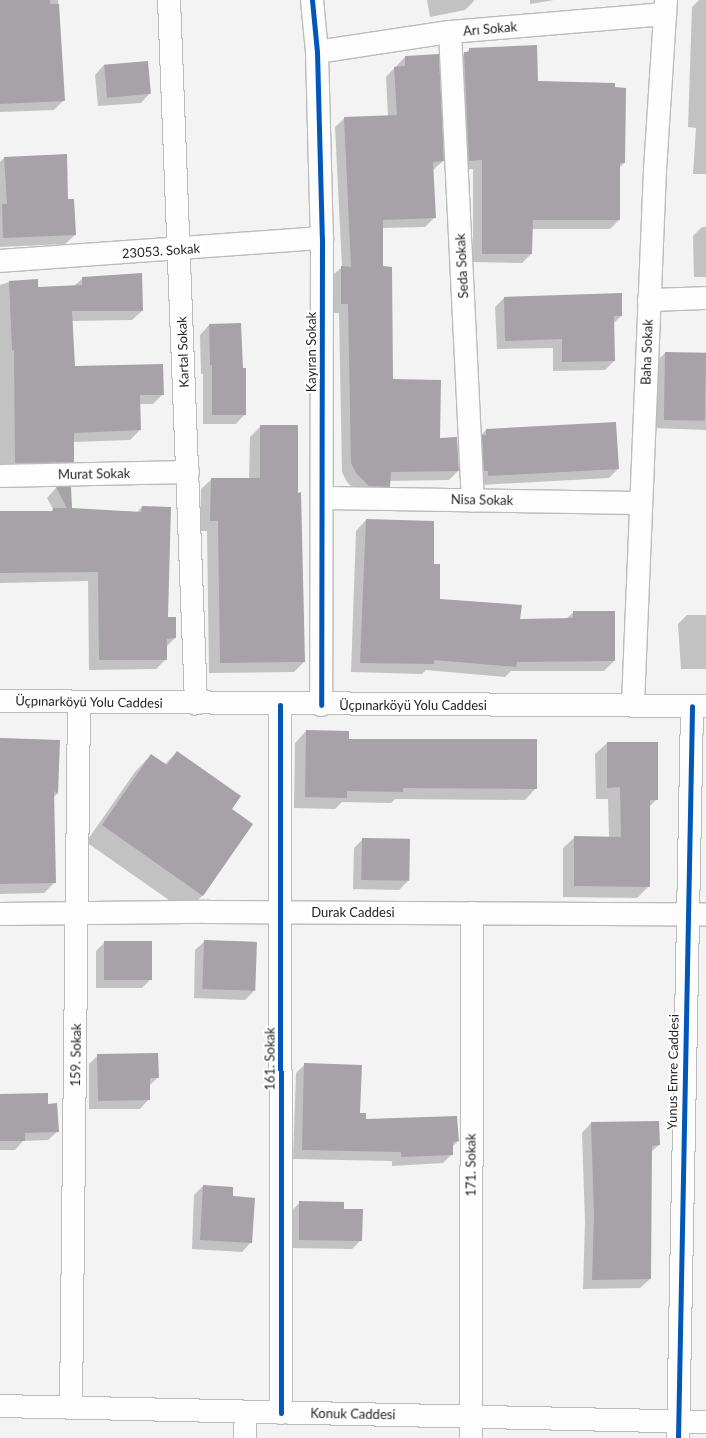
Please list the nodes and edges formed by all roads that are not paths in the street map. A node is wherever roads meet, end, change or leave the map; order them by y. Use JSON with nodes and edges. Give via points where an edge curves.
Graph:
{"nodes":[{"id":1,"x":169,"y":0,"type":"edge"},
{"id":2,"x":312,"y":0,"type":"edge"},
{"id":3,"x":665,"y":7,"type":"edge"},
{"id":4,"x":450,"y":32,"type":"junction"},
{"id":5,"x":317,"y":52,"type":"junction"},
{"id":6,"x":322,"y":238,"type":"junction"},
{"id":7,"x":179,"y":250,"type":"junction"},
{"id":8,"x":0,"y":260,"type":"edge"},
{"id":9,"x":706,"y":298,"type":"edge"},
{"id":10,"x":649,"y":300,"type":"junction"},
{"id":11,"x":188,"y":472,"type":"junction"},
{"id":12,"x":0,"y":476,"type":"edge"},
{"id":13,"x":322,"y":498,"type":"junction"},
{"id":14,"x":473,"y":500,"type":"junction"},
{"id":15,"x":641,"y":503,"type":"junction"},
{"id":16,"x":0,"y":701,"type":"edge"},
{"id":17,"x":80,"y":702,"type":"junction"},
{"id":18,"x":196,"y":703,"type":"junction"},
{"id":19,"x":633,"y":704,"type":"junction"},
{"id":20,"x":280,"y":705,"type":"junction"},
{"id":21,"x":321,"y":705,"type":"junction"},
{"id":22,"x":699,"y":706,"type":"edge"},
{"id":23,"x":281,"y":912,"type":"junction"},
{"id":24,"x":78,"y":913,"type":"junction"},
{"id":25,"x":472,"y":913,"type":"junction"},
{"id":26,"x":0,"y":914,"type":"edge"},
{"id":27,"x":696,"y":915,"type":"edge"},
{"id":28,"x":0,"y":1406,"type":"edge"},
{"id":29,"x":71,"y":1408,"type":"junction"},
{"id":30,"x":246,"y":1412,"type":"junction"},
{"id":31,"x":281,"y":1413,"type":"junction"},
{"id":32,"x":471,"y":1417,"type":"junction"},
{"id":33,"x":706,"y":1422,"type":"edge"},
{"id":34,"x":678,"y":1430,"type":"edge"},
{"id":35,"x":245,"y":1438,"type":"edge"},
{"id":36,"x":471,"y":1438,"type":"edge"}],
"edges":[{"from":1,"to":7,"type":"street","name":"Kartal Sokak"},
{"from":2,"to":5,"type":"street","name":"Kayıran Sokak"},
{"from":3,"to":4,"type":"street","name":"Arı Sokak"},
{"from":3,"to":10,"type":"street","name":"Baha Sokak"},
{"from":4,"to":5,"type":"street","name":"Arı Sokak"},
{"from":4,"to":14,"type":"street","name":"Seda Sokak"},
{"from":5,"to":6,"type":"street","name":"Kayıran Sokak"},
{"from":6,"to":7,"type":"street","name":"23053. Sokak"},
{"from":6,"to":13,"type":"street","name":"Kayıran Sokak"},
{"from":7,"to":8,"type":"street","name":"23053. Sokak"},
{"from":7,"to":11,"type":"street","name":"Kartal Sokak"},
{"from":9,"to":10,"type":"street"},
{"from":10,"to":15,"type":"street","name":"Baha Sokak"},
{"from":11,"to":12,"type":"street","name":"Murat Sokak"},
{"from":11,"to":18,"type":"street","name":"Kartal Sokak"},
{"from":13,"to":14,"type":"street","name":"Nisa Sokak"},
{"from":13,"to":21,"type":"street","name":"Kayıran Sokak"},
{"from":14,"to":15,"type":"street","name":"Nisa Sokak"},
{"from":15,"to":19,"type":"street","name":"Baha Sokak"},
{"from":16,"to":17,"type":"street","name":"Üçpınarköyü Yolu Caddesi"},
{"from":17,"to":18,"type":"street","name":"Üçpınarköyü Yolu Caddesi"},
{"from":17,"to":24,"type":"street","name":"159. Sokak"},
{"from":18,"to":20,"type":"street","name":"Üçpınarköyü Yolu Caddesi"},
{"from":19,"to":21,"type":"street","name":"Üçpınarköyü Yolu Caddesi"},
{"from":19,"to":22,"type":"street","name":"Üçpınarköyü Yolu Caddesi"},
{"from":20,"to":21,"type":"street","name":"Üçpınarköyü Yolu Caddesi"},
{"from":20,"to":23,"type":"street","name":"161. Sokak"},
{"from":22,"to":27,"type":"street","name":"Yunus Emre Caddesi"},
{"from":23,"to":24,"type":"street","name":"Durak Caddesi"},
{"from":23,"to":25,"type":"street","name":"Durak Caddesi"},
{"from":23,"to":31,"type":"street","name":"161. Sokak"},
{"from":24,"to":26,"type":"street","name":"Durak Caddesi"},
{"from":24,"to":29,"type":"street","name":"159. Sokak"},
{"from":25,"to":27,"type":"street","name":"Durak Caddesi"},
{"from":25,"to":32,"type":"street","name":"171. Sokak"},
{"from":27,"to":34,"type":"street","name":"Yunus Emre Caddesi"},
{"from":28,"to":29,"type":"street","name":"Konuk Caddesi"},
{"from":29,"to":30,"type":"street","name":"Konuk Caddesi"},
{"from":30,"to":31,"type":"street","name":"Konuk Caddesi"},
{"from":30,"to":35,"type":"street"},
{"from":31,"to":32,"type":"street","name":"Konuk Caddesi"},
{"from":32,"to":34,"type":"street","name":"Konuk Caddesi"},
{"from":32,"to":36,"type":"street","name":"171. Sokak"},
{"from":33,"to":34,"type":"street","name":"Konuk Caddesi"}]}
